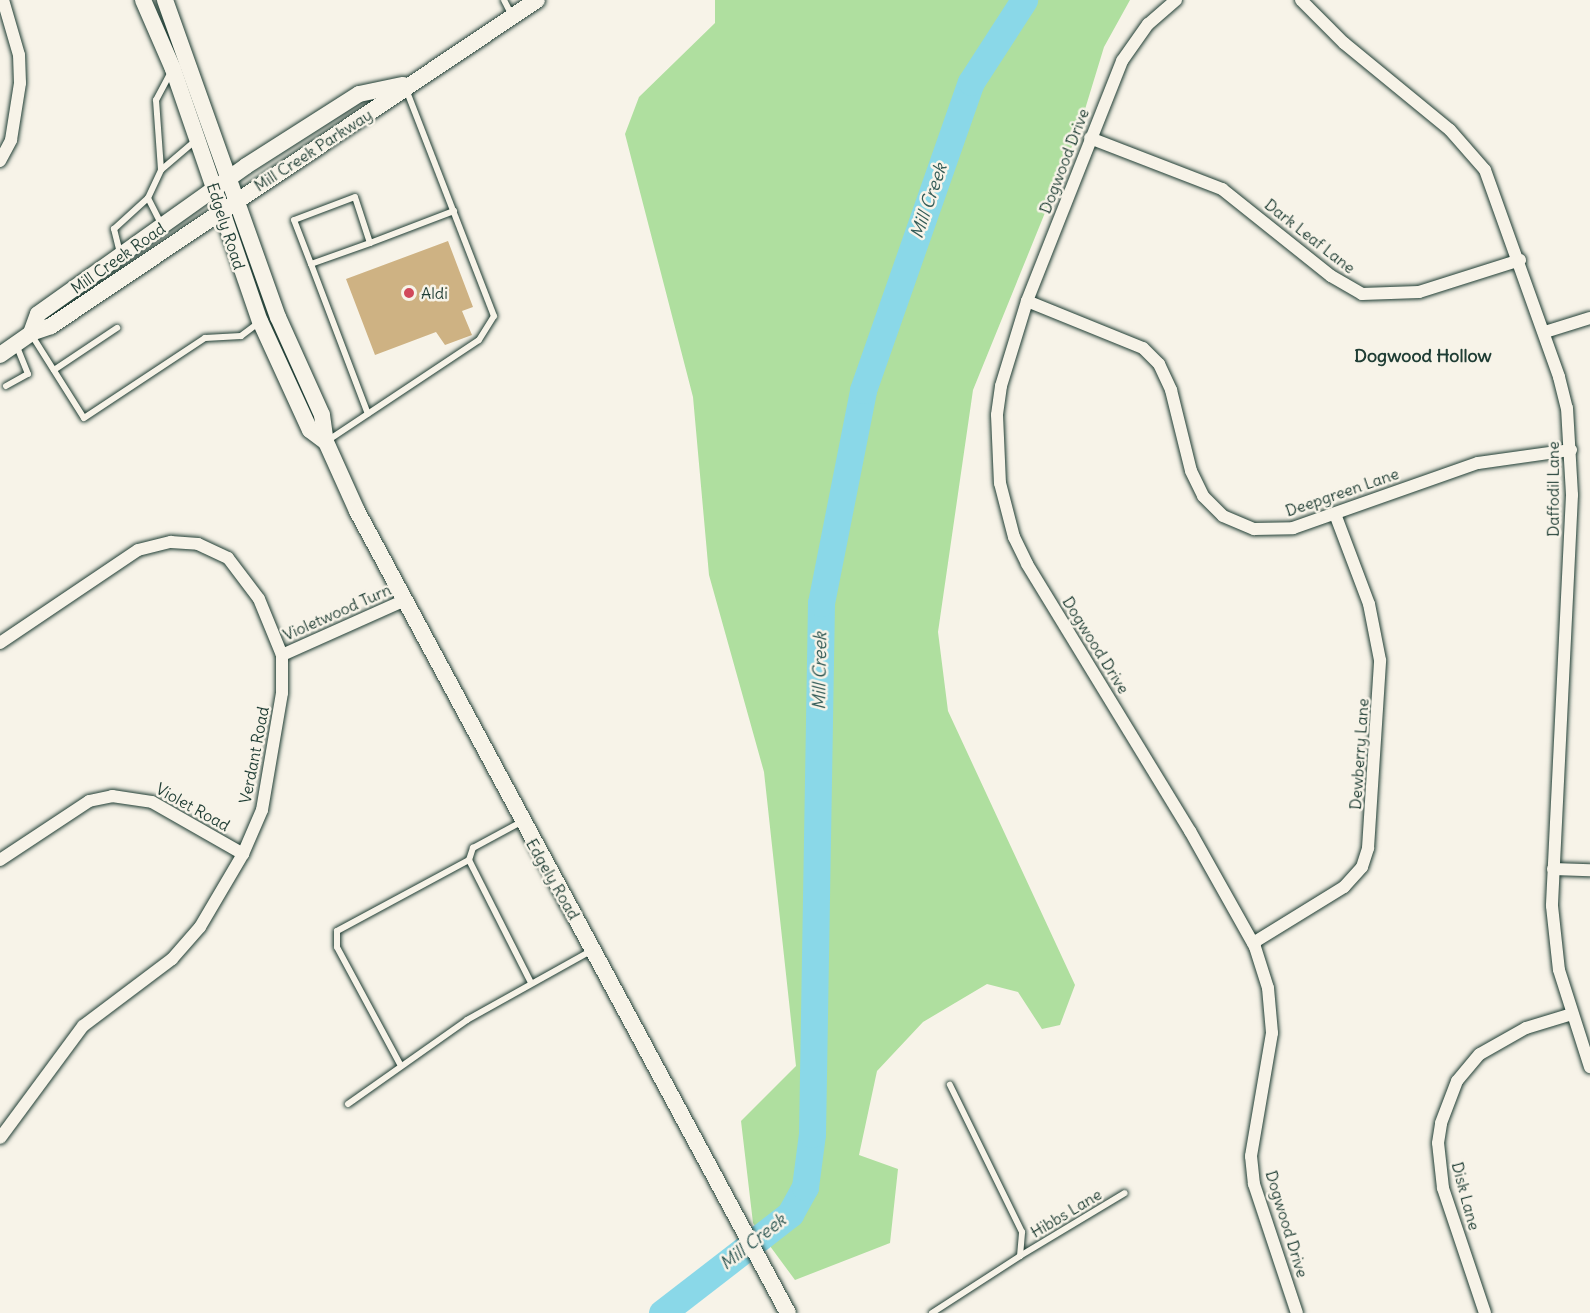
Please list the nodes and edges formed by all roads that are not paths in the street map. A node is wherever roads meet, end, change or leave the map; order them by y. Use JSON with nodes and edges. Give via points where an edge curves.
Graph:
{"nodes":[{"id":1,"x":3,"y":0,"type":"edge"},
{"id":2,"x":143,"y":0,"type":"edge"},
{"id":3,"x":165,"y":0,"type":"edge"},
{"id":4,"x":504,"y":0,"type":"edge"},
{"id":5,"x":537,"y":0,"type":"edge"},
{"id":6,"x":1176,"y":0,"type":"edge"},
{"id":7,"x":1301,"y":0,"type":"edge"},
{"id":8,"x":512,"y":16,"type":"junction"},
{"id":9,"x":173,"y":69,"type":"junction"},
{"id":10,"x":404,"y":85,"type":"junction"},
{"id":11,"x":198,"y":138,"type":"junction"},
{"id":12,"x":1090,"y":138,"type":"junction"},
{"id":13,"x":0,"y":161,"type":"edge"},
{"id":14,"x":162,"y":170,"type":"junction"},
{"id":15,"x":230,"y":178,"type":"junction"},
{"id":16,"x":214,"y":189,"type":"junction"},
{"id":17,"x":148,"y":198,"type":"junction"},
{"id":18,"x":238,"y":198,"type":"junction"},
{"id":19,"x":218,"y":210,"type":"junction"},
{"id":20,"x":454,"y":211,"type":"junction"},
{"id":21,"x":162,"y":227,"type":"junction"},
{"id":22,"x":370,"y":243,"type":"junction"},
{"id":23,"x":121,"y":256,"type":"junction"},
{"id":24,"x":1520,"y":260,"type":"junction"},
{"id":25,"x":311,"y":264,"type":"junction"},
{"id":26,"x":1027,"y":301,"type":"junction"},
{"id":27,"x":1590,"y":318,"type":"edge"},
{"id":28,"x":260,"y":321,"type":"junction"},
{"id":29,"x":117,"y":328,"type":"dead end"},
{"id":30,"x":1545,"y":332,"type":"junction"},
{"id":31,"x":31,"y":333,"type":"junction"},
{"id":32,"x":16,"y":344,"type":"junction"},
{"id":33,"x":0,"y":355,"type":"edge"},
{"id":34,"x":54,"y":370,"type":"junction"},
{"id":35,"x":6,"y":386,"type":"dead end"},
{"id":36,"x":368,"y":414,"type":"junction"},
{"id":37,"x":326,"y":442,"type":"junction"},
{"id":38,"x":1571,"y":450,"type":"junction"},
{"id":39,"x":1335,"y":514,"type":"junction"},
{"id":40,"x":405,"y":600,"type":"junction"},
{"id":41,"x":0,"y":643,"type":"edge"},
{"id":42,"x":282,"y":654,"type":"junction"},
{"id":43,"x":521,"y":822,"type":"junction"},
{"id":44,"x":243,"y":854,"type":"junction"},
{"id":45,"x":0,"y":860,"type":"edge"},
{"id":46,"x":469,"y":860,"type":"junction"},
{"id":47,"x":1552,"y":869,"type":"junction"},
{"id":48,"x":1590,"y":870,"type":"edge"},
{"id":49,"x":1252,"y":943,"type":"junction"},
{"id":50,"x":593,"y":949,"type":"junction"},
{"id":51,"x":531,"y":982,"type":"junction"},
{"id":52,"x":1572,"y":1014,"type":"junction"},
{"id":53,"x":400,"y":1066,"type":"junction"},
{"id":54,"x":1590,"y":1067,"type":"edge"},
{"id":55,"x":950,"y":1086,"type":"dead end"},
{"id":56,"x":348,"y":1104,"type":"dead end"},
{"id":57,"x":0,"y":1138,"type":"edge"},
{"id":58,"x":1125,"y":1193,"type":"dead end"},
{"id":59,"x":1020,"y":1256,"type":"junction"},
{"id":60,"x":788,"y":1313,"type":"edge"},
{"id":61,"x":932,"y":1313,"type":"edge"},
{"id":62,"x":1298,"y":1313,"type":"edge"},
{"id":63,"x":1485,"y":1313,"type":"edge"}],
"edges":[{"from":1,"to":13,"type":"street","via":[[19,55],[20,83],[11,140]]},
{"from":2,"to":9,"type":"main road","name":"Edgely Road"},
{"from":3,"to":15,"type":"main road","name":"Edgely Road"},
{"from":4,"to":8,"type":"lane"},
{"from":5,"to":8,"type":"main road","name":"Mill Creek Parkway"},
{"from":6,"to":12,"type":"street","name":"Dogwood Drive","via":[[1132,43]]},
{"from":7,"to":24,"type":"street","name":"Daffodil Lane","via":[[1344,43],[1468,148],[1495,188]]},
{"from":8,"to":10,"type":"main road","name":"Mill Creek Parkway"},
{"from":9,"to":11,"type":"main road","name":"Edgely Road"},
{"from":9,"to":14,"type":"lane","via":[[156,100]]},
{"from":10,"to":15,"type":"main road","name":"Mill Creek Parkway","via":[[359,94]]},
{"from":10,"to":18,"type":"main road","name":"Mill Creek Parkway","via":[[365,118]]},
{"from":10,"to":20,"type":"lane"},
{"from":11,"to":14,"type":"lane"},
{"from":11,"to":16,"type":"main road","name":"Edgely Road"},
{"from":12,"to":24,"type":"street","name":"Dark Leaf Lane","via":[[1222,189],[1331,276],[1362,294],[1419,292]]},
{"from":12,"to":26,"type":"street","name":"Dogwood Drive"},
{"from":14,"to":17,"type":"lane"},
{"from":15,"to":16,"type":"main road","name":"Mill Creek Parkway"},
{"from":15,"to":18,"type":"main road","name":"Edgely Road"},
{"from":16,"to":19,"type":"main road","name":"Edgely Road"},
{"from":16,"to":21,"type":"main road","name":"Mill Creek Road"},
{"from":17,"to":21,"type":"lane"},
{"from":17,"to":23,"type":"lane","via":[[114,229]]},
{"from":18,"to":19,"type":"main road","name":"Mill Creek Parkway"},
{"from":18,"to":37,"type":"main road","name":"Edgely Road","via":[[278,317],[322,414]]},
{"from":19,"to":28,"type":"main road","name":"Edgely Road"},
{"from":19,"to":31,"type":"main road","name":"Mill Creek Road","via":[[51,326]]},
{"from":20,"to":22,"type":"lane"},
{"from":20,"to":36,"type":"lane","via":[[495,316],[479,340]]},
{"from":21,"to":23,"type":"main road","name":"Mill Creek Road"},
{"from":22,"to":25,"type":"lane"},
{"from":22,"to":25,"type":"lane","via":[[355,197],[294,220]]},
{"from":23,"to":31,"type":"main road","name":"Mill Creek Road","via":[[38,314]]},
{"from":24,"to":30,"type":"street","name":"Daffodil Lane"},
{"from":25,"to":36,"type":"lane"},
{"from":26,"to":39,"type":"street","name":"Deepgreen Lane","via":[[1133,342],[1159,364],[1171,390],[1191,471],[1203,496],[1223,516],[1254,529],[1278,530]]},
{"from":26,"to":49,"type":"street","name":"Dogwood Drive","via":[[1001,386],[997,415],[1000,483],[1014,537]]},
{"from":27,"to":30,"type":"street"},
{"from":28,"to":34,"type":"lane","via":[[241,336],[205,338],[84,418]]},
{"from":28,"to":37,"type":"main road","name":"Edgely Road","via":[[310,430]]},
{"from":29,"to":34,"type":"lane"},
{"from":30,"to":38,"type":"street","name":"Daffodil Lane","via":[[1567,408]]},
{"from":31,"to":32,"type":"main road","name":"Mill Creek Road"},
{"from":31,"to":34,"type":"lane"},
{"from":32,"to":33,"type":"main road","name":"Mill Creek Road"},
{"from":32,"to":35,"type":"lane","via":[[28,374]]},
{"from":36,"to":37,"type":"lane"},
{"from":37,"to":40,"type":"main road","name":"Edgely Road"},
{"from":38,"to":39,"type":"street","name":"Deepgreen Lane","via":[[1478,463]]},
{"from":38,"to":47,"type":"street","name":"Daffodil Lane"},
{"from":39,"to":49,"type":"street","name":"Dewberry Lane","via":[[1369,603],[1380,660],[1368,848],[1362,867],[1344,887]]},
{"from":40,"to":42,"type":"street","name":"Violetwood Turn"},
{"from":40,"to":43,"type":"main road","name":"Edgely Road"},
{"from":41,"to":42,"type":"street","name":"Verdant Road","via":[[113,564],[138,550],[171,542],[214,549],[246,576]]},
{"from":42,"to":44,"type":"street","name":"Verdant Road","via":[[282,693],[267,792]]},
{"from":43,"to":46,"type":"lane","via":[[473,848]]},
{"from":43,"to":50,"type":"main road","name":"Edgely Road"},
{"from":44,"to":45,"type":"street","name":"Violet Road","via":[[152,802],[112,796],[90,801]]},
{"from":44,"to":57,"type":"street","name":"Verdant Road","via":[[200,927],[172,959],[82,1026]]},
{"from":46,"to":51,"type":"lane"},
{"from":46,"to":53,"type":"lane","via":[[337,931],[337,947]]},
{"from":47,"to":48,"type":"street"},
{"from":47,"to":52,"type":"street","name":"Daffodil Lane","via":[[1555,949]]},
{"from":49,"to":62,"type":"street","name":"Dogwood Drive","via":[[1268,988],[1272,1033],[1252,1137],[1254,1184]]},
{"from":50,"to":51,"type":"lane"},
{"from":50,"to":60,"type":"main road","name":"Edgely Road"},
{"from":51,"to":53,"type":"lane"},
{"from":52,"to":54,"type":"street","name":"Daffodil Lane"},
{"from":52,"to":63,"type":"street","name":"Disk Lane","via":[[1526,1028],[1480,1054],[1457,1081],[1441,1123],[1438,1143],[1443,1188]]},
{"from":53,"to":56,"type":"lane"},
{"from":55,"to":59,"type":"lane","via":[[1022,1232]]},
{"from":58,"to":59,"type":"lane","name":"Hibbs Lane"},
{"from":59,"to":61,"type":"lane","name":"Hibbs Lane"}]}
